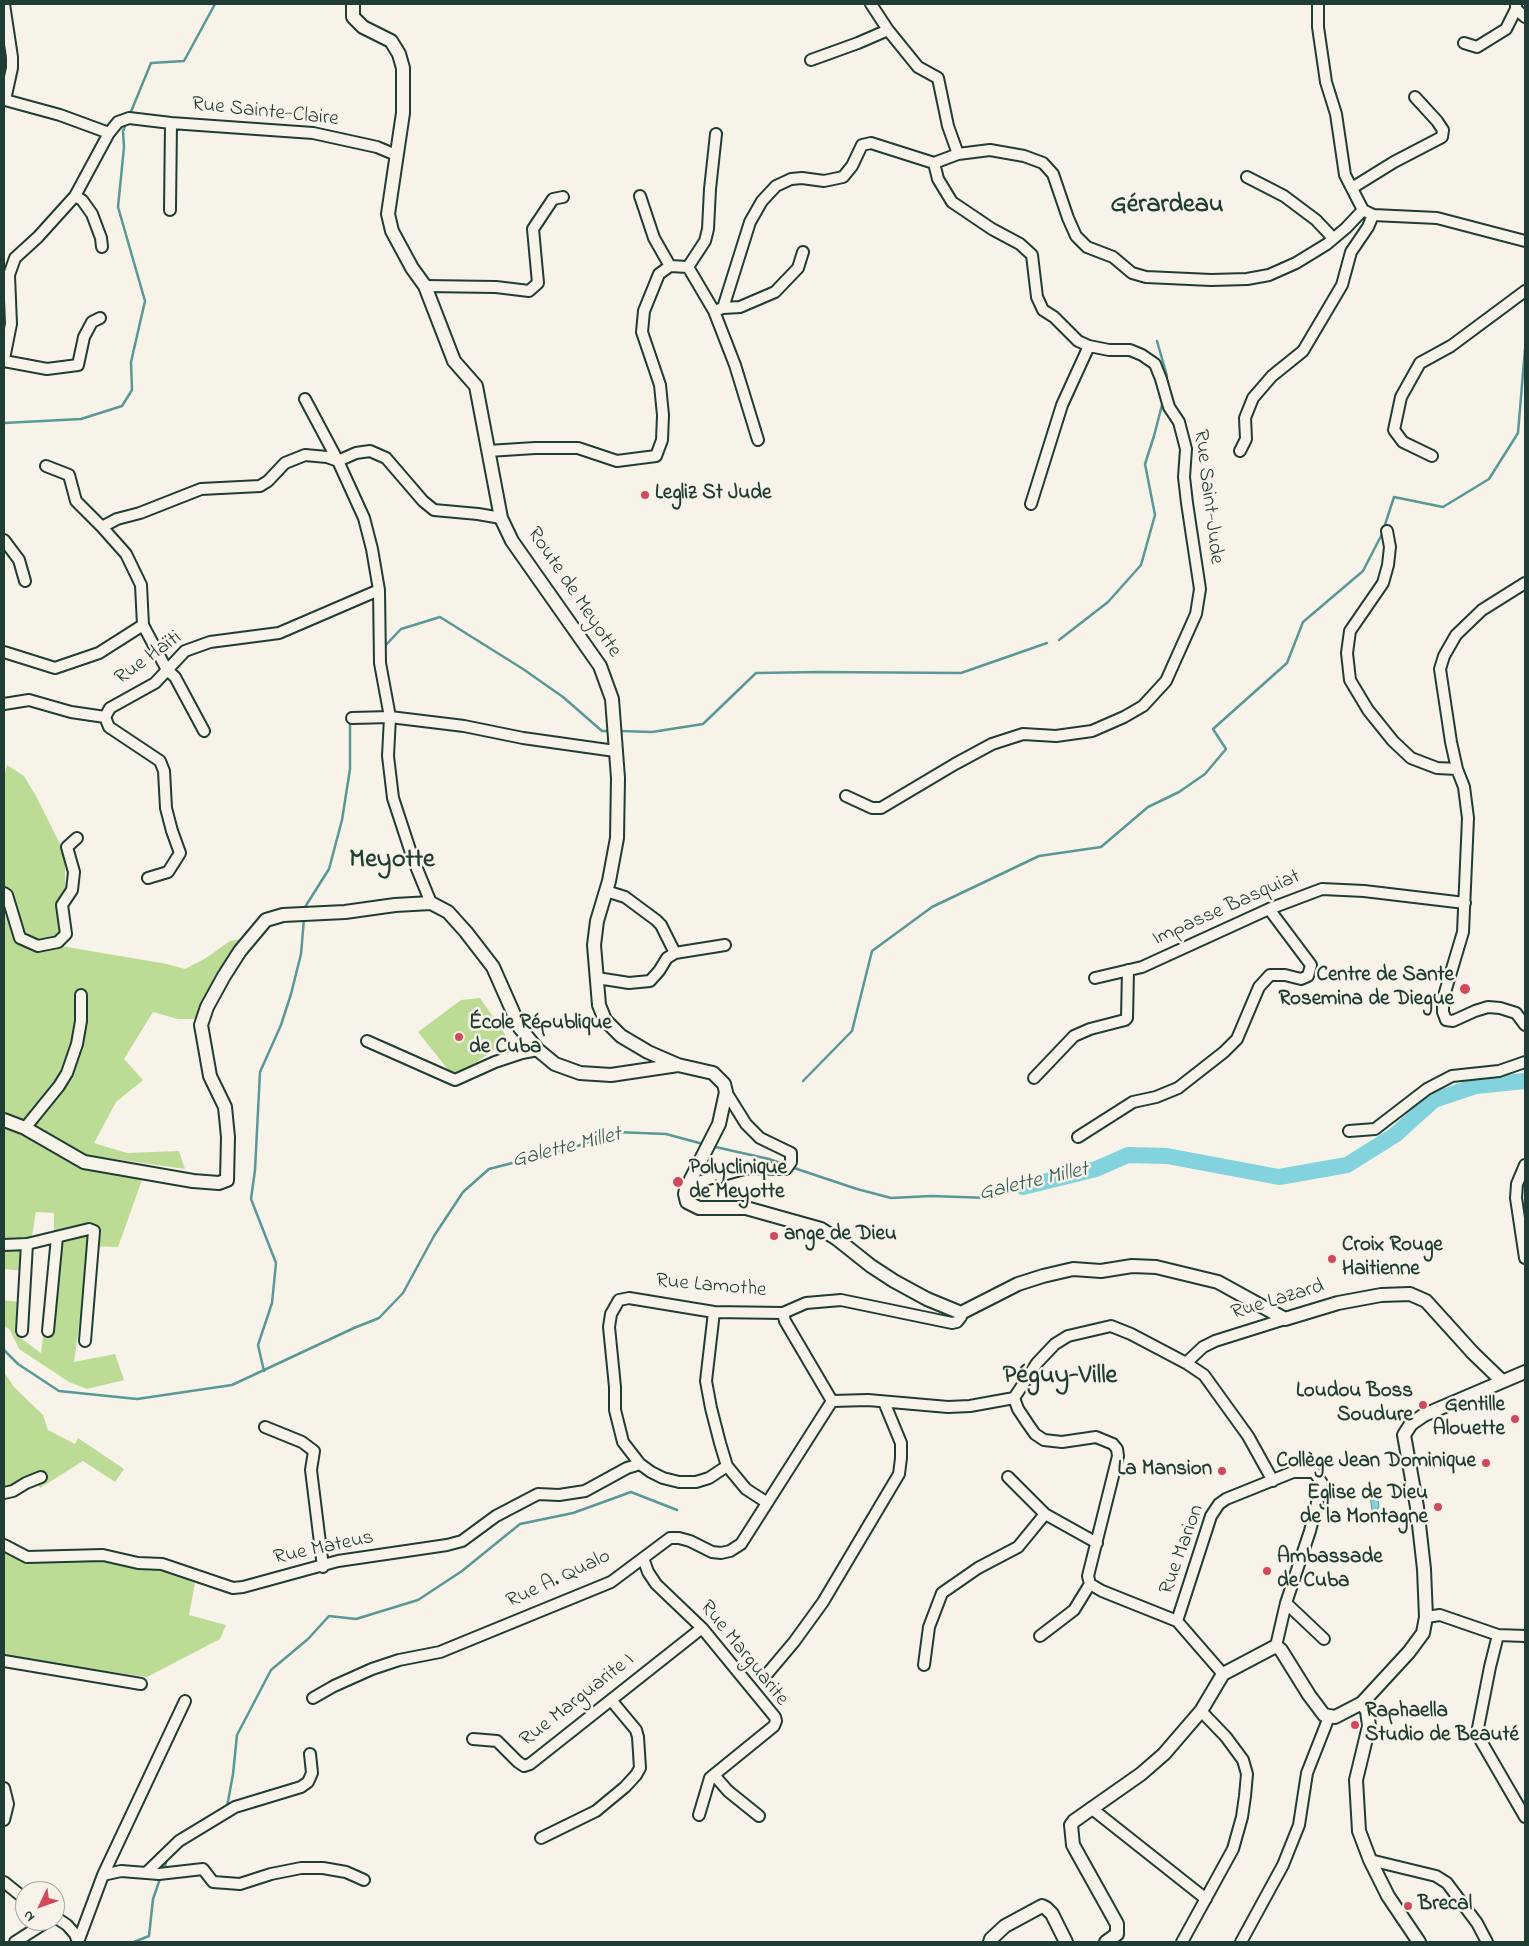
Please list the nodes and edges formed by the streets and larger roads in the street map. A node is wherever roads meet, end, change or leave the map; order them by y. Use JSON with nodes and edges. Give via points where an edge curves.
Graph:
{"nodes":[{"id":1,"x":4,"y":4,"type":"edge"},
{"id":2,"x":353,"y":4,"type":"edge"},
{"id":3,"x":871,"y":4,"type":"edge"},
{"id":4,"x":1318,"y":4,"type":"edge"},
{"id":5,"x":1516,"y":6,"type":"edge"},
{"id":6,"x":1525,"y":17,"type":"edge"},
{"id":7,"x":888,"y":30,"type":"junction"},
{"id":8,"x":1464,"y":43,"type":"dead end"},
{"id":9,"x":811,"y":60,"type":"dead end"},
{"id":10,"x":1415,"y":97,"type":"dead end"},
{"id":11,"x":5,"y":105,"type":"edge"},
{"id":12,"x":171,"y":123,"type":"junction"},
{"id":13,"x":109,"y":132,"type":"junction"},
{"id":14,"x":716,"y":134,"type":"dead end"},
{"id":15,"x":958,"y":154,"type":"junction"},
{"id":16,"x":396,"y":155,"type":"junction"},
{"id":17,"x":934,"y":163,"type":"junction"},
{"id":18,"x":1247,"y":177,"type":"dead end"},
{"id":19,"x":1352,"y":188,"type":"junction"},
{"id":20,"x":75,"y":196,"type":"junction"},
{"id":21,"x":640,"y":196,"type":"dead end"},
{"id":22,"x":563,"y":197,"type":"dead end"},
{"id":23,"x":170,"y":210,"type":"dead end"},
{"id":24,"x":1363,"y":210,"type":"junction"},
{"id":25,"x":1373,"y":214,"type":"junction"},
{"id":26,"x":1333,"y":238,"type":"junction"},
{"id":27,"x":1525,"y":241,"type":"edge"},
{"id":28,"x":102,"y":248,"type":"dead end"},
{"id":29,"x":803,"y":252,"type":"dead end"},
{"id":30,"x":670,"y":266,"type":"junction"},
{"id":31,"x":688,"y":267,"type":"junction"},
{"id":32,"x":425,"y":286,"type":"junction"},
{"id":33,"x":1525,"y":291,"type":"edge"},
{"id":34,"x":719,"y":310,"type":"junction"},
{"id":35,"x":100,"y":318,"type":"dead end"},
{"id":36,"x":1089,"y":346,"type":"junction"},
{"id":37,"x":4,"y":360,"type":"edge"},
{"id":38,"x":305,"y":398,"type":"dead end"},
{"id":39,"x":758,"y":440,"type":"dead end"},
{"id":40,"x":1240,"y":451,"type":"dead end"},
{"id":41,"x":488,"y":452,"type":"junction"},
{"id":42,"x":1432,"y":456,"type":"dead end"},
{"id":43,"x":338,"y":461,"type":"junction"},
{"id":44,"x":46,"y":466,"type":"dead end"},
{"id":45,"x":1031,"y":504,"type":"dead end"},
{"id":46,"x":500,"y":518,"type":"junction"},
{"id":47,"x":102,"y":527,"type":"junction"},
{"id":48,"x":1387,"y":531,"type":"dead end"},
{"id":49,"x":4,"y":540,"type":"edge"},
{"id":50,"x":25,"y":581,"type":"dead end"},
{"id":51,"x":1525,"y":584,"type":"edge"},
{"id":52,"x":379,"y":590,"type":"junction"},
{"id":53,"x":142,"y":626,"type":"junction"},
{"id":54,"x":4,"y":652,"type":"edge"},
{"id":55,"x":167,"y":670,"type":"junction"},
{"id":56,"x":4,"y":704,"type":"edge"},
{"id":57,"x":105,"y":717,"type":"junction"},
{"id":58,"x":390,"y":717,"type":"junction"},
{"id":59,"x":352,"y":718,"type":"dead end"},
{"id":60,"x":204,"y":731,"type":"dead end"},
{"id":61,"x":615,"y":751,"type":"junction"},
{"id":62,"x":1457,"y":769,"type":"junction"},
{"id":63,"x":846,"y":796,"type":"dead end"},
{"id":64,"x":77,"y":838,"type":"dead end"},
{"id":65,"x":148,"y":878,"type":"dead end"},
{"id":66,"x":606,"y":891,"type":"junction"},
{"id":67,"x":4,"y":893,"type":"edge"},
{"id":68,"x":431,"y":903,"type":"junction"},
{"id":69,"x":1466,"y":903,"type":"junction"},
{"id":70,"x":1269,"y":909,"type":"junction"},
{"id":71,"x":725,"y":944,"type":"dead end"},
{"id":72,"x":675,"y":953,"type":"junction"},
{"id":73,"x":1128,"y":970,"type":"junction"},
{"id":74,"x":597,"y":978,"type":"junction"},
{"id":75,"x":1096,"y":978,"type":"dead end"},
{"id":76,"x":81,"y":995,"type":"dead end"},
{"id":77,"x":1525,"y":1025,"type":"edge"},
{"id":78,"x":367,"y":1041,"type":"dead end"},
{"id":79,"x":538,"y":1050,"type":"junction"},
{"id":80,"x":1525,"y":1062,"type":"edge"},
{"id":81,"x":678,"y":1065,"type":"junction"},
{"id":82,"x":1034,"y":1078,"type":"dead end"},
{"id":83,"x":726,"y":1092,"type":"junction"},
{"id":84,"x":4,"y":1120,"type":"edge"},
{"id":85,"x":25,"y":1128,"type":"junction"},
{"id":86,"x":1349,"y":1131,"type":"dead end"},
{"id":87,"x":1078,"y":1136,"type":"dead end"},
{"id":88,"x":1525,"y":1165,"type":"edge"},
{"id":89,"x":686,"y":1189,"type":"junction"},
{"id":90,"x":1522,"y":1214,"type":"edge"},
{"id":91,"x":57,"y":1237,"type":"junction"},
{"id":92,"x":27,"y":1244,"type":"junction"},
{"id":93,"x":4,"y":1245,"type":"edge"},
{"id":94,"x":1525,"y":1258,"type":"edge"},
{"id":95,"x":714,"y":1312,"type":"junction"},
{"id":96,"x":783,"y":1313,"type":"junction"},
{"id":97,"x":961,"y":1313,"type":"junction"},
{"id":98,"x":1285,"y":1319,"type":"junction"},
{"id":99,"x":48,"y":1330,"type":"dead end"},
{"id":100,"x":22,"y":1331,"type":"dead end"},
{"id":101,"x":84,"y":1341,"type":"dead end"},
{"id":102,"x":1186,"y":1363,"type":"junction"},
{"id":103,"x":1525,"y":1372,"type":"edge"},
{"id":104,"x":1502,"y":1381,"type":"junction"},
{"id":105,"x":1014,"y":1398,"type":"junction"},
{"id":106,"x":832,"y":1401,"type":"junction"},
{"id":107,"x":884,"y":1402,"type":"junction"},
{"id":108,"x":266,"y":1428,"type":"dead end"},
{"id":109,"x":640,"y":1464,"type":"junction"},
{"id":110,"x":727,"y":1466,"type":"junction"},
{"id":111,"x":1008,"y":1477,"type":"dead end"},
{"id":112,"x":41,"y":1478,"type":"dead end"},
{"id":113,"x":1272,"y":1481,"type":"junction"},
{"id":114,"x":4,"y":1493,"type":"edge"},
{"id":115,"x":766,"y":1502,"type":"junction"},
{"id":116,"x":1045,"y":1514,"type":"junction"},
{"id":117,"x":1097,"y":1543,"type":"junction"},
{"id":118,"x":4,"y":1544,"type":"edge"},
{"id":119,"x":643,"y":1558,"type":"junction"},
{"id":120,"x":323,"y":1566,"type":"junction"},
{"id":121,"x":1090,"y":1584,"type":"junction"},
{"id":122,"x":1286,"y":1603,"type":"junction"},
{"id":123,"x":1426,"y":1616,"type":"junction"},
{"id":124,"x":1177,"y":1622,"type":"junction"},
{"id":125,"x":702,"y":1628,"type":"junction"},
{"id":126,"x":1498,"y":1635,"type":"junction"},
{"id":127,"x":1040,"y":1636,"type":"dead end"},
{"id":128,"x":1525,"y":1636,"type":"edge"},
{"id":129,"x":1324,"y":1639,"type":"dead end"},
{"id":130,"x":1276,"y":1646,"type":"junction"},
{"id":131,"x":4,"y":1661,"type":"edge"},
{"id":132,"x":924,"y":1665,"type":"dead end"},
{"id":133,"x":767,"y":1674,"type":"dead end"},
{"id":134,"x":1223,"y":1674,"type":"junction"},
{"id":135,"x":141,"y":1684,"type":"dead end"},
{"id":136,"x":314,"y":1698,"type":"dead end"},
{"id":137,"x":611,"y":1700,"type":"junction"},
{"id":138,"x":185,"y":1701,"type":"dead end"},
{"id":139,"x":1362,"y":1703,"type":"junction"},
{"id":140,"x":1201,"y":1711,"type":"junction"},
{"id":141,"x":1329,"y":1717,"type":"junction"},
{"id":142,"x":473,"y":1739,"type":"dead end"},
{"id":143,"x":310,"y":1754,"type":"dead end"},
{"id":144,"x":714,"y":1775,"type":"junction"},
{"id":145,"x":4,"y":1788,"type":"edge"},
{"id":146,"x":1091,"y":1808,"type":"junction"},
{"id":147,"x":699,"y":1815,"type":"dead end"},
{"id":148,"x":759,"y":1816,"type":"dead end"},
{"id":149,"x":1525,"y":1817,"type":"edge"},
{"id":150,"x":4,"y":1820,"type":"edge"},
{"id":151,"x":541,"y":1838,"type":"dead end"},
{"id":152,"x":1370,"y":1860,"type":"junction"},
{"id":153,"x":146,"y":1873,"type":"junction"},
{"id":154,"x":103,"y":1875,"type":"junction"},
{"id":155,"x":364,"y":1880,"type":"dead end"},
{"id":156,"x":4,"y":1882,"type":"edge"},
{"id":157,"x":15,"y":1890,"type":"edge"},
{"id":158,"x":1206,"y":1899,"type":"junction"},
{"id":159,"x":65,"y":1923,"type":"edge"},
{"id":160,"x":32,"y":1931,"type":"edge"},
{"id":161,"x":15,"y":1942,"type":"edge"},
{"id":162,"x":78,"y":1942,"type":"edge"},
{"id":163,"x":990,"y":1942,"type":"edge"},
{"id":164,"x":1066,"y":1942,"type":"edge"},
{"id":165,"x":1106,"y":1942,"type":"edge"},
{"id":166,"x":1182,"y":1942,"type":"edge"},
{"id":167,"x":1241,"y":1942,"type":"edge"},
{"id":168,"x":1419,"y":1942,"type":"edge"},
{"id":169,"x":1487,"y":1942,"type":"edge"}],
"edges":[{"from":1,"to":11,"type":"street","via":[[12,57]]},
{"from":2,"to":16,"type":"street","name":"Route de Meyotte","via":[[353,16],[363,27],[391,40],[403,68],[403,113]]},
{"from":3,"to":7,"type":"street"},
{"from":4,"to":19,"type":"street","via":[[1326,82],[1336,114],[1345,175]]},
{"from":5,"to":6,"type":"street"},
{"from":5,"to":8,"type":"street","via":[[1506,29],[1477,47]]},
{"from":7,"to":9,"type":"street"},
{"from":7,"to":15,"type":"street","via":[[918,66],[938,78],[948,126]]},
{"from":10,"to":19,"type":"street","via":[[1437,121],[1443,130],[1442,137]]},
{"from":11,"to":13,"type":"street","via":[[60,115]]},
{"from":12,"to":13,"type":"street","name":"Rue Sainte-Claire","via":[[129,118],[118,122]]},
{"from":12,"to":16,"type":"street","name":"Rue Sainte-Claire","via":[[313,133],[377,147]]},
{"from":12,"to":23,"type":"street"},
{"from":13,"to":20,"type":"street"},
{"from":14,"to":31,"type":"street","via":[[708,229],[705,241]]},
{"from":15,"to":17,"type":"street"},
{"from":15,"to":26,"type":"street","via":[[990,150],[1042,163],[1053,174],[1076,236],[1087,247],[1113,257],[1132,273],[1146,278],[1211,280],[1269,275],[1296,263]]},
{"from":16,"to":32,"type":"street","name":"Route de Meyotte","via":[[388,214],[392,232]]},
{"from":17,"to":34,"type":"street","via":[[870,143],[862,145],[844,177],[824,181],[791,179],[776,186],[762,201],[750,222]]},
{"from":17,"to":36,"type":"street","name":"Rue Saint-Jude","via":[[938,179],[952,202],[1020,244],[1032,255],[1036,297],[1043,310],[1078,341]]},
{"from":18,"to":26,"type":"street","via":[[1284,196],[1316,220]]},
{"from":19,"to":24,"type":"street"},
{"from":20,"to":28,"type":"street","via":[[92,214]]},
{"from":20,"to":37,"type":"street","via":[[15,258],[9,275],[11,324]]},
{"from":21,"to":30,"type":"street","via":[[654,238]]},
{"from":22,"to":32,"type":"street","via":[[553,199],[533,230],[538,283],[529,292],[496,287]]},
{"from":24,"to":25,"type":"street"},
{"from":24,"to":26,"type":"street"},
{"from":25,"to":27,"type":"street","via":[[1437,218]]},
{"from":25,"to":40,"type":"street","via":[[1351,252],[1342,285],[1303,351],[1272,376],[1253,398],[1245,418],[1246,439]]},
{"from":29,"to":34,"type":"street","via":[[798,268],[775,292],[740,307]]},
{"from":30,"to":31,"type":"street"},
{"from":30,"to":41,"type":"street","via":[[659,274],[652,290],[644,311],[642,332],[660,385],[662,440],[656,456],[617,461],[578,448]]},
{"from":31,"to":34,"type":"street"},
{"from":32,"to":41,"type":"street","name":"Route de Meyotte","via":[[454,361],[476,386]]},
{"from":33,"to":42,"type":"street","via":[[1451,346],[1420,363],[1410,380],[1401,397],[1394,430],[1403,442]]},
{"from":34,"to":39,"type":"street"},
{"from":35,"to":37,"type":"street","via":[[92,322],[84,337],[78,365],[47,369]]},
{"from":36,"to":45,"type":"street","via":[[1062,405]]},
{"from":36,"to":63,"type":"street","name":"Rue Saint-Jude","via":[[1130,350],[1155,364],[1186,448],[1184,477],[1200,589],[1196,614],[1166,681],[1143,706],[1124,717],[1092,731],[1056,736],[1023,734],[992,744],[881,808],[872,808]]},
{"from":38,"to":43,"type":"street"},
{"from":41,"to":46,"type":"street","name":"Route de Meyotte"},
{"from":43,"to":46,"type":"street","via":[[370,450],[386,458],[434,510]]},
{"from":43,"to":47,"type":"street","via":[[305,455],[285,463],[260,486],[201,489],[140,513],[117,518]]},
{"from":43,"to":52,"type":"street","via":[[364,518]]},
{"from":44,"to":47,"type":"street","via":[[69,475],[76,501]]},
{"from":46,"to":61,"type":"street","name":"Route de Meyotte","via":[[522,556],[600,666],[612,698]]},
{"from":47,"to":53,"type":"street","via":[[126,554],[141,585]]},
{"from":48,"to":62,"type":"street","via":[[1390,547],[1383,583],[1350,631],[1347,653],[1350,680],[1368,710],[1411,758],[1437,768]]},
{"from":49,"to":50,"type":"street","via":[[19,560]]},
{"from":51,"to":62,"type":"street","via":[[1482,610],[1456,634],[1444,656],[1441,682]]},
{"from":52,"to":55,"type":"street","name":"Rue Haïti","via":[[279,633],[210,642],[185,651]]},
{"from":52,"to":58,"type":"street","via":[[380,663]]},
{"from":53,"to":54,"type":"street","via":[[99,653],[55,668]]},
{"from":53,"to":55,"type":"street"},
{"from":55,"to":57,"type":"street","name":"Rue Haïti","via":[[154,683],[110,708]]},
{"from":55,"to":60,"type":"street","via":[[176,677]]},
{"from":56,"to":57,"type":"street","via":[[29,700],[71,712]]},
{"from":57,"to":65,"type":"street","via":[[109,727],[160,761],[164,771],[166,808],[180,853],[168,872]]},
{"from":58,"to":59,"type":"street"},
{"from":58,"to":61,"type":"street"},
{"from":58,"to":68,"type":"street","via":[[388,756],[393,798]]},
{"from":61,"to":66,"type":"street","name":"Route de Meyotte","via":[[617,838]]},
{"from":62,"to":69,"type":"street","via":[[1464,787],[1468,818]]},
{"from":64,"to":67,"type":"street","via":[[67,847],[74,872],[72,890],[62,905],[66,934],[58,942],[38,946],[20,938]]},
{"from":66,"to":72,"type":"street","via":[[625,897],[656,920]]},
{"from":66,"to":74,"type":"street","name":"Route de Meyotte","via":[[594,945]]},
{"from":68,"to":79,"type":"street","via":[[448,912],[493,967],[520,1028]]},
{"from":68,"to":85,"type":"street","via":[[283,915],[266,920],[240,951],[207,1007],[201,1025],[210,1076],[224,1107],[228,1137],[227,1180],[219,1183],[193,1181],[84,1162]]},
{"from":69,"to":70,"type":"street","name":"Impasse Basquiat","via":[[1322,889]]},
{"from":69,"to":77,"type":"street","via":[[1463,932],[1444,999],[1446,1020],[1453,1021],[1488,1007],[1516,1013]]},
{"from":70,"to":73,"type":"street","name":"Impasse Basquiat","via":[[1142,967]]},
{"from":70,"to":87,"type":"street","via":[[1311,965],[1308,976],[1301,979],[1270,976],[1259,987],[1237,1039],[1224,1052],[1178,1088],[1133,1102]]},
{"from":71,"to":72,"type":"street"},
{"from":72,"to":74,"type":"street","via":[[667,958],[650,981],[628,983]]},
{"from":73,"to":75,"type":"street","name":"Impasse Basquiat"},
{"from":73,"to":82,"type":"street","via":[[1127,1018],[1074,1036]]},
{"from":74,"to":81,"type":"street","name":"Route de Meyotte","via":[[599,1005],[605,1020],[621,1036]]},
{"from":76,"to":85,"type":"street","via":[[77,1044],[67,1073]]},
{"from":78,"to":79,"type":"street","via":[[455,1080],[495,1062]]},
{"from":79,"to":81,"type":"street","via":[[555,1064],[580,1073],[611,1075]]},
{"from":80,"to":86,"type":"street","via":[[1499,1071],[1452,1076],[1427,1089],[1375,1129]]},
{"from":81,"to":83,"type":"street","via":[[713,1073],[724,1084]]},
{"from":83,"to":89,"type":"street","via":[[719,1124]]},
{"from":83,"to":89,"type":"street","via":[[746,1124],[760,1138],[791,1153],[789,1166],[786,1170],[748,1168],[694,1182]]},
{"from":84,"to":85,"type":"street"},
{"from":88,"to":90,"type":"street","via":[[1517,1184],[1516,1198]]},
{"from":89,"to":97,"type":"street","via":[[687,1202],[696,1208],[746,1208],[821,1229],[894,1281]]},
{"from":90,"to":94,"type":"street"},
{"from":91,"to":92,"type":"street"},
{"from":91,"to":99,"type":"street"},
{"from":91,"to":101,"type":"street","via":[[89,1229],[95,1234]]},
{"from":92,"to":93,"type":"street"},
{"from":92,"to":100,"type":"street"},
{"from":95,"to":96,"type":"street","name":"Rue Lamothe"},
{"from":95,"to":109,"type":"street","name":"Rue Lamothe","via":[[629,1298],[619,1300],[615,1306],[609,1327],[615,1410],[624,1442]]},
{"from":95,"to":110,"type":"street","via":[[706,1381]]},
{"from":96,"to":97,"type":"street","name":"Rue Lamothe","via":[[806,1303],[841,1300],[952,1323],[958,1322]]},
{"from":96,"to":106,"type":"street"},
{"from":97,"to":98,"type":"street","name":"Rue Lamothe","via":[[1018,1284],[1043,1276],[1073,1269],[1101,1271],[1132,1266],[1156,1267],[1218,1282]]},
{"from":98,"to":102,"type":"street","name":"Rue Lazard","via":[[1215,1341]]},
{"from":98,"to":104,"type":"street","name":"Rue Lazard","via":[[1338,1303],[1381,1295],[1410,1294],[1426,1301]]},
{"from":102,"to":105,"type":"street","via":[[1111,1326],[1088,1330],[1068,1336],[1056,1344],[1037,1363]]},
{"from":102,"to":113,"type":"street","via":[[1204,1375],[1213,1386],[1248,1436]]},
{"from":103,"to":104,"type":"street"},
{"from":104,"to":123,"type":"street","via":[[1424,1415],[1411,1424],[1404,1435],[1417,1507]]},
{"from":105,"to":107,"type":"street","via":[[948,1407]]},
{"from":105,"to":117,"type":"street","via":[[1035,1434],[1044,1440],[1062,1442],[1096,1437],[1117,1449]]},
{"from":106,"to":107,"type":"street"},
{"from":106,"to":115,"type":"street","name":"Rue A. Qualo"},
{"from":107,"to":133,"type":"street","via":[[900,1443],[899,1474],[823,1602]]},
{"from":108,"to":120,"type":"street","via":[[302,1442],[314,1451],[312,1470]]},
{"from":109,"to":110,"type":"street","via":[[663,1478],[687,1483],[710,1478]]},
{"from":109,"to":120,"type":"street","name":"Rue Mateus","via":[[585,1491],[538,1494],[496,1516],[462,1541]]},
{"from":110,"to":115,"type":"street","via":[[746,1489]]},
{"from":111,"to":116,"type":"street"},
{"from":112,"to":114,"type":"street"},
{"from":113,"to":122,"type":"street","name":"Rue Marion","via":[[1293,1472],[1314,1472],[1322,1483]]},
{"from":113,"to":124,"type":"street","name":"Rue Marion","via":[[1219,1504],[1211,1516]]},
{"from":115,"to":119,"type":"street","name":"Rue A. Qualo","via":[[741,1544],[730,1551],[712,1552],[679,1538],[670,1538]]},
{"from":116,"to":117,"type":"street"},
{"from":116,"to":132,"type":"street","via":[[1018,1547],[978,1568],[942,1593],[929,1627]]},
{"from":117,"to":121,"type":"street","via":[[1088,1576]]},
{"from":118,"to":120,"type":"street","name":"Rue Mateus","via":[[27,1557],[103,1555],[138,1563],[162,1564],[233,1588]]},
{"from":119,"to":125,"type":"street","name":"Rue Marguarite","via":[[656,1584]]},
{"from":119,"to":136,"type":"street","name":"Rue A. Qualo","via":[[611,1582],[440,1652],[372,1669]]},
{"from":121,"to":124,"type":"street"},
{"from":121,"to":127,"type":"street","via":[[1074,1610]]},
{"from":122,"to":129,"type":"street"},
{"from":122,"to":130,"type":"street","name":"Rue Marion"},
{"from":123,"to":126,"type":"street","via":[[1440,1615]]},
{"from":123,"to":139,"type":"street","via":[[1423,1633]]},
{"from":124,"to":134,"type":"street"},
{"from":125,"to":137,"type":"street","name":"Rue Marguarite I"},
{"from":125,"to":144,"type":"street","name":"Rue Marguarite","via":[[776,1721]]},
{"from":126,"to":128,"type":"street"},
{"from":126,"to":149,"type":"street","via":[[1478,1728],[1481,1741]]},
{"from":130,"to":134,"type":"street"},
{"from":130,"to":141,"type":"street","via":[[1282,1650],[1318,1709]]},
{"from":131,"to":135,"type":"street"},
{"from":134,"to":140,"type":"street"},
{"from":137,"to":142,"type":"street","name":"Rue Marguarite I","via":[[524,1766],[497,1741]]},
{"from":137,"to":151,"type":"street","via":[[636,1730],[640,1768],[625,1787],[596,1811]]},
{"from":138,"to":154,"type":"street"},
{"from":139,"to":141,"type":"street"},
{"from":139,"to":152,"type":"street","via":[[1369,1726],[1356,1780],[1359,1830]]},
{"from":140,"to":146,"type":"street","via":[[1164,1754]]},
{"from":140,"to":158,"type":"street","via":[[1238,1752],[1247,1774],[1242,1817],[1233,1849]]},
{"from":141,"to":167,"type":"street","via":[[1307,1773],[1299,1825],[1283,1866]]},
{"from":143,"to":153,"type":"street","via":[[312,1773],[302,1787],[234,1807],[179,1841]]},
{"from":144,"to":147,"type":"street","name":"Rue Marguarite","via":[[707,1783]]},
{"from":144,"to":148,"type":"street"},
{"from":145,"to":150,"type":"street","via":[[8,1804]]},
{"from":146,"to":158,"type":"street"},
{"from":146,"to":165,"type":"street","via":[[1074,1821],[1071,1834],[1073,1845],[1117,1924],[1117,1934]]},
{"from":152,"to":168,"type":"street","via":[[1388,1896]]},
{"from":152,"to":169,"type":"street","via":[[1436,1876],[1448,1883],[1478,1923]]},
{"from":153,"to":154,"type":"street","via":[[121,1871]]},
{"from":153,"to":155,"type":"street","via":[[203,1869],[213,1882],[240,1884],[301,1868],[322,1868],[346,1872]]},
{"from":154,"to":162,"type":"street"},
{"from":156,"to":157,"type":"street"},
{"from":158,"to":166,"type":"street"},
{"from":159,"to":162,"type":"street"},
{"from":160,"to":161,"type":"street"},
{"from":163,"to":164,"type":"street","via":[[1005,1926],[1042,1906],[1052,1914]]}]}
